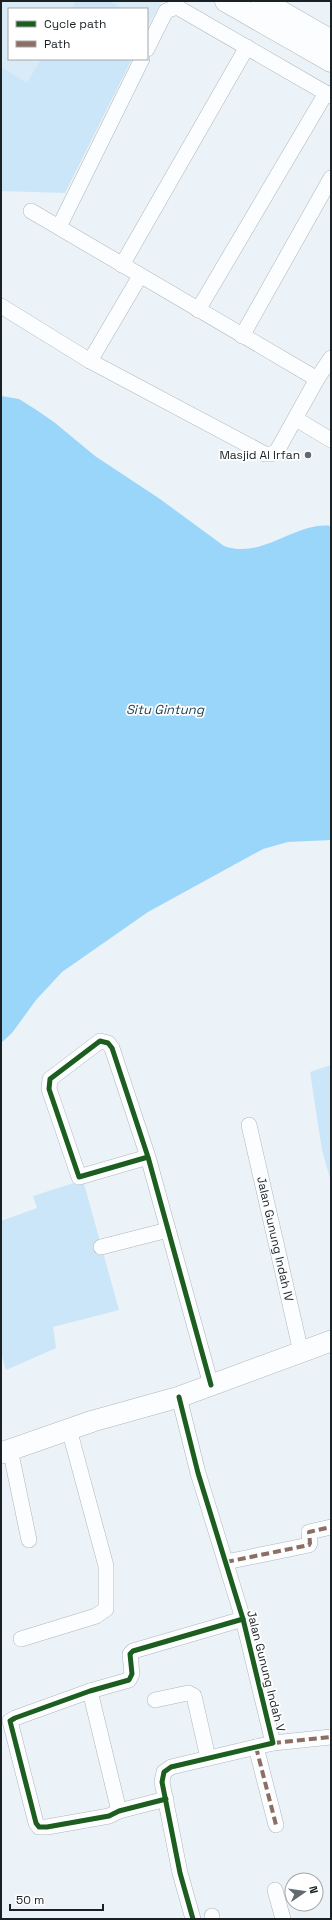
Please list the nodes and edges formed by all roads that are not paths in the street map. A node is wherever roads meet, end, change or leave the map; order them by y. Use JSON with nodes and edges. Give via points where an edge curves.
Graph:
{"nodes":[{"id":1,"x":226,"y":1,"type":"edge"},
{"id":2,"x":262,"y":1,"type":"edge"},
{"id":3,"x":331,"y":41,"type":"edge"},
{"id":4,"x":148,"y":47,"type":"edge"},
{"id":5,"x":247,"y":47,"type":"junction"},
{"id":6,"x":142,"y":60,"type":"edge"},
{"id":7,"x":331,"y":61,"type":"edge"},
{"id":8,"x":328,"y":94,"type":"edge"},
{"id":9,"x":331,"y":178,"type":"edge"},
{"id":10,"x":32,"y":211,"type":"dead end"},
{"id":11,"x":59,"y":227,"type":"junction"},
{"id":12,"x":122,"y":265,"type":"junction"},
{"id":13,"x":140,"y":276,"type":"junction"},
{"id":14,"x":1,"y":306,"type":"edge"},
{"id":15,"x":198,"y":310,"type":"junction"},
{"id":16,"x":242,"y":336,"type":"junction"},
{"id":17,"x":331,"y":358,"type":"edge"},
{"id":18,"x":90,"y":360,"type":"junction"},
{"id":19,"x":317,"y":379,"type":"junction"},
{"id":20,"x":296,"y":419,"type":"junction"},
{"id":21,"x":331,"y":440,"type":"edge"},
{"id":22,"x":249,"y":1125,"type":"dead end"},
{"id":23,"x":148,"y":1157,"type":"junction"},
{"id":24,"x":168,"y":1230,"type":"junction"},
{"id":25,"x":101,"y":1247,"type":"dead end"},
{"id":26,"x":331,"y":1341,"type":"edge"},
{"id":27,"x":301,"y":1352,"type":"junction"},
{"id":28,"x":211,"y":1385,"type":"junction"},
{"id":29,"x":179,"y":1397,"type":"junction"},
{"id":30,"x":69,"y":1429,"type":"junction"},
{"id":31,"x":6,"y":1451,"type":"edge"},
{"id":32,"x":331,"y":1527,"type":"edge"},
{"id":33,"x":29,"y":1540,"type":"dead end"},
{"id":34,"x":226,"y":1562,"type":"junction"},
{"id":35,"x":243,"y":1619,"type":"junction"},
{"id":36,"x":21,"y":1639,"type":"dead end"},
{"id":37,"x":90,"y":1691,"type":"junction"},
{"id":38,"x":155,"y":1700,"type":"dead end"},
{"id":39,"x":331,"y":1738,"type":"edge"},
{"id":40,"x":273,"y":1743,"type":"junction"},
{"id":41,"x":256,"y":1747,"type":"junction"},
{"id":42,"x":208,"y":1758,"type":"junction"},
{"id":43,"x":166,"y":1799,"type":"junction"},
{"id":44,"x":119,"y":1811,"type":"junction"},
{"id":45,"x":276,"y":1825,"type":"dead end"},
{"id":46,"x":275,"y":1890,"type":"dead end"},
{"id":47,"x":193,"y":1919,"type":"edge"},
{"id":48,"x":283,"y":1919,"type":"edge"}],
"edges":[{"from":1,"to":7,"type":"highway"},
{"from":2,"to":3,"type":"highway"},
{"from":4,"to":5,"type":"street","via":[[166,11],[177,7]]},
{"from":5,"to":8,"type":"street"},
{"from":5,"to":12,"type":"street"},
{"from":6,"to":11,"type":"street"},
{"from":8,"to":15,"type":"street"},
{"from":9,"to":16,"type":"street"},
{"from":10,"to":11,"type":"street"},
{"from":11,"to":12,"type":"street"},
{"from":12,"to":13,"type":"street"},
{"from":13,"to":15,"type":"street"},
{"from":13,"to":18,"type":"street"},
{"from":14,"to":18,"type":"street"},
{"from":15,"to":16,"type":"street"},
{"from":16,"to":19,"type":"street"},
{"from":17,"to":19,"type":"street"},
{"from":18,"to":20,"type":"street","via":[[265,454],[272,454],[277,450]]},
{"from":19,"to":20,"type":"street"},
{"from":20,"to":21,"type":"street"},
{"from":22,"to":27,"type":"street","name":"Jalan Gunung Indah IV"},
{"from":23,"to":23,"type":"street","via":[[79,1177],[50,1092],[49,1082],[52,1077],[100,1041],[108,1043],[112,1048]]},
{"from":23,"to":24,"type":"street"},
{"from":24,"to":25,"type":"street"},
{"from":24,"to":28,"type":"street"},
{"from":26,"to":27,"type":"street"},
{"from":27,"to":28,"type":"street"},
{"from":28,"to":29,"type":"street"},
{"from":29,"to":30,"type":"street"},
{"from":29,"to":34,"type":"street","name":"Jalan Gunung Indah V","via":[[198,1473]]},
{"from":30,"to":31,"type":"street"},
{"from":30,"to":36,"type":"street","via":[[106,1566],[106,1609],[96,1616]]},
{"from":31,"to":33,"type":"street"},
{"from":32,"to":34,"type":"street","via":[[309,1532],[309,1545]]},
{"from":34,"to":35,"type":"street","name":"Jalan Gunung Indah V"},
{"from":35,"to":37,"type":"street","via":[[133,1651],[130,1654],[132,1678]]},
{"from":35,"to":40,"type":"street","name":"Jalan Gunung Indah V"},
{"from":37,"to":44,"type":"street"},
{"from":37,"to":44,"type":"street","via":[[15,1718],[10,1722],[10,1726],[39,1827],[47,1828],[109,1816]]},
{"from":38,"to":42,"type":"street","via":[[188,1693],[194,1696]]},
{"from":39,"to":40,"type":"street"},
{"from":40,"to":41,"type":"street","name":"Jalan Gunung Indah V"},
{"from":41,"to":42,"type":"street","name":"Jalan Gunung Indah V"},
{"from":41,"to":45,"type":"street"},
{"from":42,"to":43,"type":"street","name":"Jalan Gunung Indah V","via":[[166,1769],[162,1776]]},
{"from":43,"to":44,"type":"street"},
{"from":43,"to":47,"type":"street","name":"Jalan Gunung Indah V","via":[[180,1873]]},
{"from":46,"to":48,"type":"street"}]}
